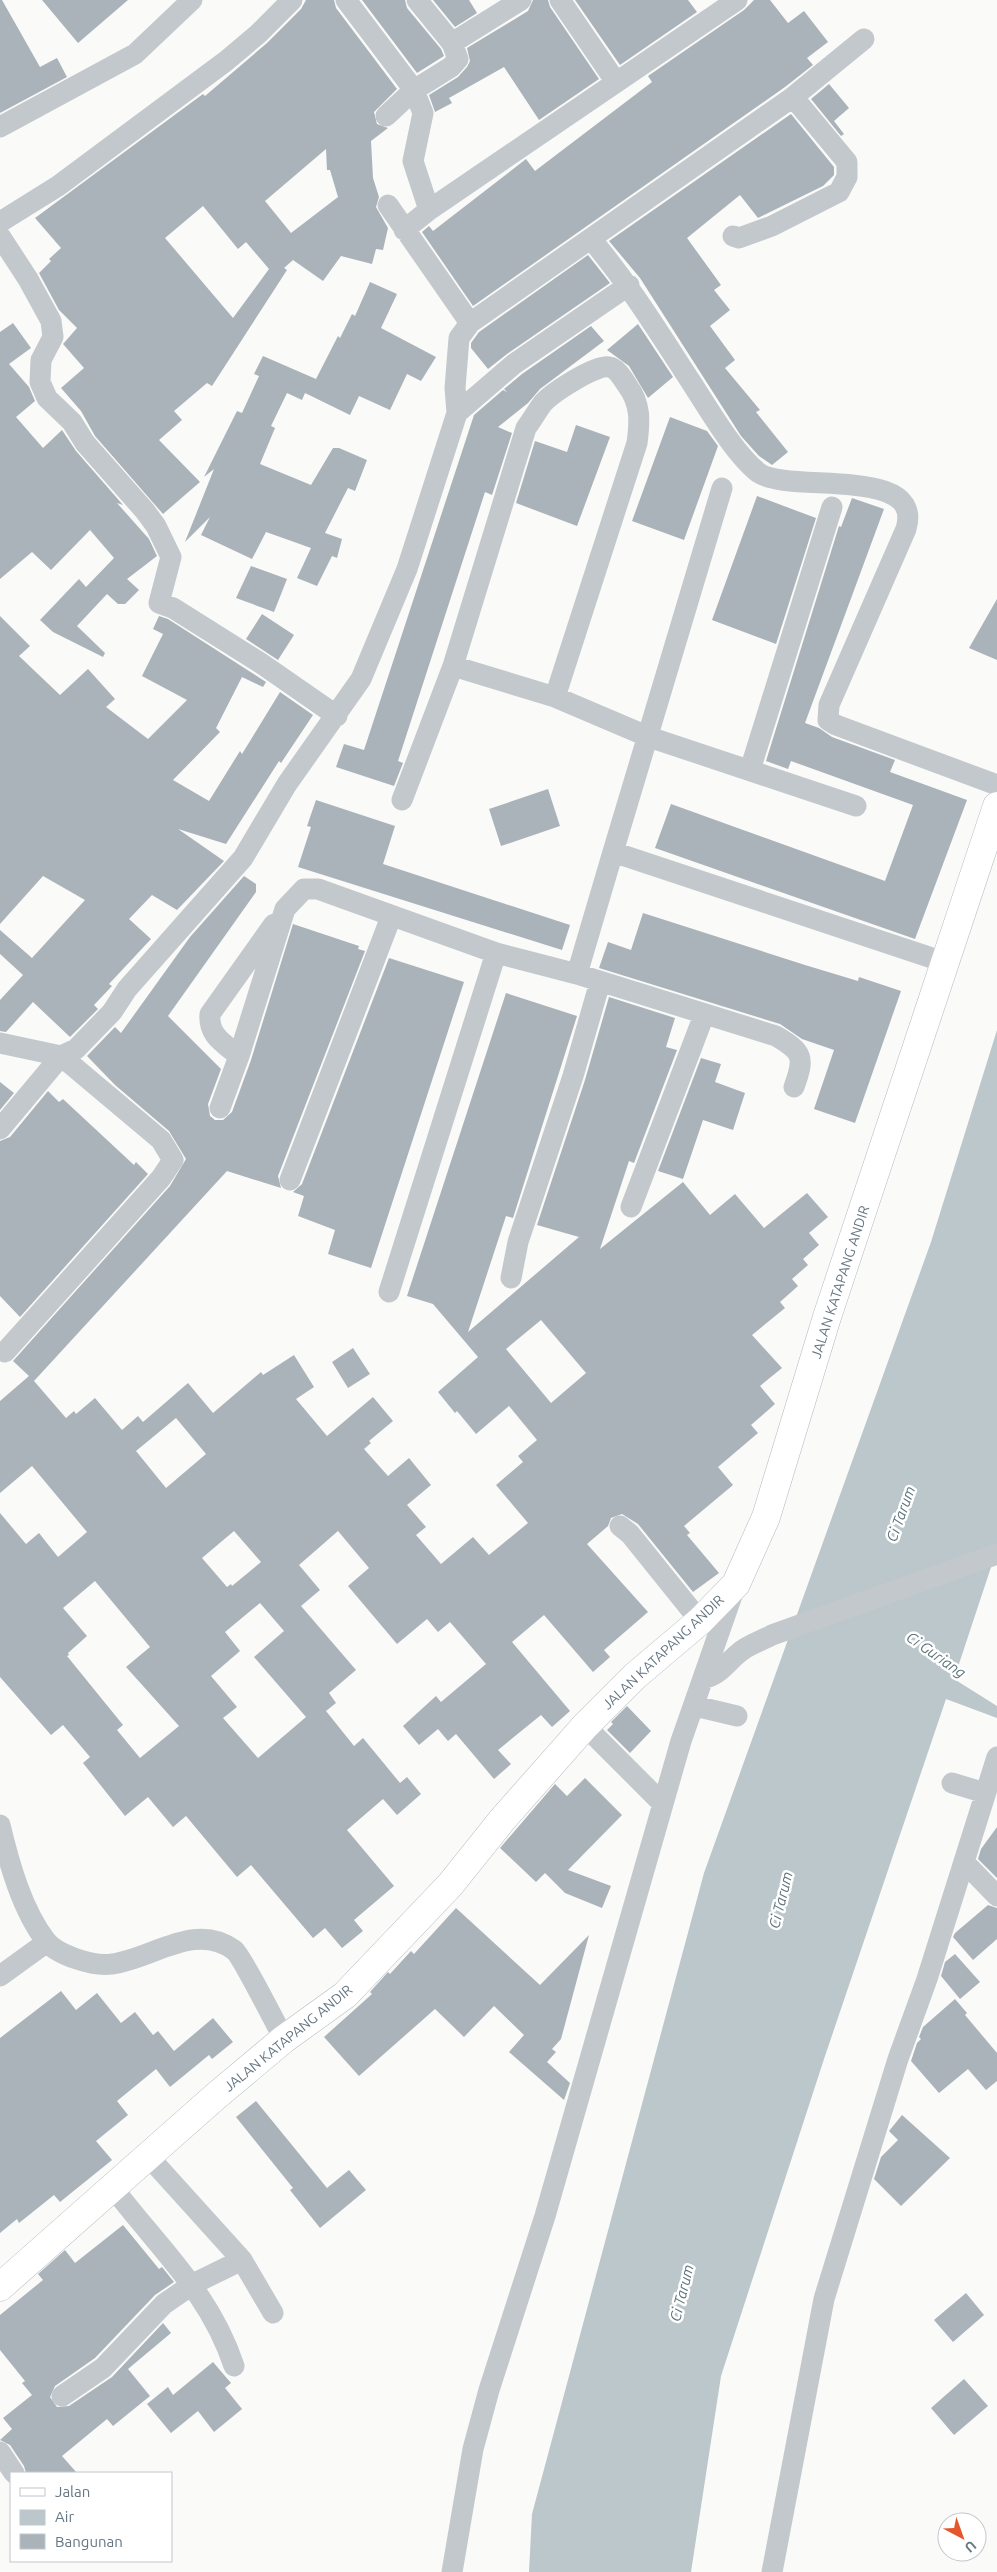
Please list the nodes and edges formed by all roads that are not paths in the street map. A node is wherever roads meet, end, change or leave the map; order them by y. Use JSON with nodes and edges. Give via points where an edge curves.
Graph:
{"nodes":[{"id":1,"x":192,"y":0,"type":"edge"},
{"id":2,"x":292,"y":0,"type":"edge"},
{"id":3,"x":346,"y":0,"type":"edge"},
{"id":4,"x":417,"y":0,"type":"edge"},
{"id":5,"x":521,"y":0,"type":"edge"},
{"id":6,"x":561,"y":0,"type":"edge"},
{"id":7,"x":732,"y":1,"type":"edge"},
{"id":8,"x":864,"y":39,"type":"dead end"},
{"id":9,"x":452,"y":43,"type":"junction"},
{"id":10,"x":616,"y":82,"type":"junction"},
{"id":11,"x":414,"y":90,"type":"junction"},
{"id":12,"x":793,"y":97,"type":"junction"},
{"id":13,"x":386,"y":116,"type":"dead end"},
{"id":14,"x":0,"y":126,"type":"edge"},
{"id":15,"x":388,"y":205,"type":"dead end"},
{"id":16,"x":429,"y":210,"type":"junction"},
{"id":17,"x":0,"y":222,"type":"edge"},
{"id":18,"x":404,"y":230,"type":"junction"},
{"id":19,"x":0,"y":236,"type":"edge"},
{"id":20,"x":733,"y":236,"type":"dead end"},
{"id":21,"x":591,"y":239,"type":"junction"},
{"id":22,"x":629,"y":285,"type":"junction"},
{"id":23,"x":470,"y":323,"type":"junction"},
{"id":24,"x":457,"y":413,"type":"junction"},
{"id":25,"x":722,"y":488,"type":"dead end"},
{"id":26,"x":832,"y":507,"type":"dead end"},
{"id":27,"x":453,"y":666,"type":"junction"},
{"id":28,"x":555,"y":697,"type":"junction"},
{"id":29,"x":336,"y":716,"type":"junction"},
{"id":30,"x":648,"y":737,"type":"junction"},
{"id":31,"x":750,"y":770,"type":"junction"},
{"id":32,"x":997,"y":785,"type":"edge"},
{"id":33,"x":402,"y":800,"type":"dead end"},
{"id":34,"x":856,"y":806,"type":"dead end"},
{"id":35,"x":997,"y":806,"type":"edge"},
{"id":36,"x":613,"y":852,"type":"junction"},
{"id":37,"x":285,"y":910,"type":"junction"},
{"id":38,"x":391,"y":917,"type":"junction"},
{"id":39,"x":496,"y":954,"type":"junction"},
{"id":40,"x":944,"y":962,"type":"junction"},
{"id":41,"x":577,"y":974,"type":"junction"},
{"id":42,"x":600,"y":982,"type":"junction"},
{"id":43,"x":704,"y":1015,"type":"junction"},
{"id":44,"x":0,"y":1043,"type":"edge"},
{"id":45,"x":62,"y":1056,"type":"junction"},
{"id":46,"x":239,"y":1056,"type":"junction"},
{"id":47,"x":794,"y":1087,"type":"dead end"},
{"id":48,"x":220,"y":1108,"type":"dead end"},
{"id":49,"x":0,"y":1129,"type":"edge"},
{"id":50,"x":290,"y":1180,"type":"dead end"},
{"id":51,"x":631,"y":1207,"type":"dead end"},
{"id":52,"x":511,"y":1278,"type":"dead end"},
{"id":53,"x":389,"y":1292,"type":"dead end"},
{"id":54,"x":5,"y":1352,"type":"dead end"},
{"id":55,"x":620,"y":1526,"type":"dead end"},
{"id":56,"x":997,"y":1554,"type":"edge"},
{"id":57,"x":732,"y":1596,"type":"junction"},
{"id":58,"x":700,"y":1621,"type":"junction"},
{"id":59,"x":740,"y":1651,"type":"junction"},
{"id":60,"x":705,"y":1678,"type":"junction"},
{"id":61,"x":695,"y":1706,"type":"junction"},
{"id":62,"x":737,"y":1716,"type":"dead end"},
{"id":63,"x":585,"y":1726,"type":"junction"},
{"id":64,"x":997,"y":1757,"type":"edge"},
{"id":65,"x":952,"y":1783,"type":"dead end"},
{"id":66,"x":985,"y":1793,"type":"junction"},
{"id":67,"x":664,"y":1804,"type":"junction"},
{"id":68,"x":0,"y":1826,"type":"edge"},
{"id":69,"x":964,"y":1863,"type":"junction"},
{"id":70,"x":5,"y":1871,"type":"edge"},
{"id":71,"x":997,"y":1896,"type":"edge"},
{"id":72,"x":47,"y":1942,"type":"junction"},
{"id":73,"x":0,"y":1976,"type":"edge"},
{"id":74,"x":289,"y":2036,"type":"junction"},
{"id":75,"x":148,"y":2156,"type":"junction"},
{"id":76,"x":114,"y":2188,"type":"junction"},
{"id":77,"x":242,"y":2260,"type":"junction"},
{"id":78,"x":193,"y":2284,"type":"junction"},
{"id":79,"x":0,"y":2287,"type":"edge"},
{"id":80,"x":273,"y":2313,"type":"dead end"},
{"id":81,"x":234,"y":2366,"type":"dead end"},
{"id":82,"x":62,"y":2396,"type":"dead end"},
{"id":83,"x":0,"y":2452,"type":"edge"},
{"id":84,"x":13,"y":2472,"type":"edge"},
{"id":85,"x":452,"y":2572,"type":"edge"},
{"id":86,"x":772,"y":2572,"type":"edge"}],
"edges":[{"from":1,"to":14,"type":"street","via":[[135,54]]},
{"from":2,"to":17,"type":"street","via":[[226,60],[58,186]]},
{"from":3,"to":11,"type":"street"},
{"from":4,"to":9,"type":"street"},
{"from":5,"to":9,"type":"street"},
{"from":6,"to":10,"type":"street"},
{"from":7,"to":10,"type":"street"},
{"from":8,"to":12,"type":"street"},
{"from":9,"to":11,"type":"street","via":[[458,56],[456,63]]},
{"from":10,"to":16,"type":"street"},
{"from":11,"to":13,"type":"street"},
{"from":11,"to":16,"type":"street","via":[[423,114],[412,161]]},
{"from":12,"to":20,"type":"street","via":[[847,162],[847,177],[839,192],[772,226],[739,238]]},
{"from":12,"to":21,"type":"street"},
{"from":15,"to":18,"type":"street"},
{"from":16,"to":18,"type":"street"},
{"from":18,"to":23,"type":"street"},
{"from":19,"to":29,"type":"street","via":[[51,321],[53,337],[41,360],[40,382],[47,398],[72,422],[85,443],[146,511],[171,557],[159,603],[173,608],[259,662]]},
{"from":21,"to":22,"type":"street"},
{"from":21,"to":23,"type":"street"},
{"from":22,"to":24,"type":"street","via":[[514,364]]},
{"from":22,"to":32,"type":"street","via":[[718,425],[760,474],[777,479],[890,492],[899,497],[906,508],[909,519],[906,530],[829,705],[828,720]]},
{"from":23,"to":24,"type":"street","via":[[459,338],[455,388]]},
{"from":24,"to":29,"type":"street","via":[[401,586],[361,679]]},
{"from":25,"to":30,"type":"street"},
{"from":26,"to":31,"type":"street"},
{"from":27,"to":28,"type":"street"},
{"from":27,"to":28,"type":"street","via":[[526,428],[544,401],[578,378],[603,366],[610,367],[634,394],[641,418],[637,443]]},
{"from":27,"to":33,"type":"street"},
{"from":28,"to":30,"type":"street"},
{"from":29,"to":45,"type":"street","via":[[287,784],[242,858],[128,989],[112,1012],[76,1048]]},
{"from":30,"to":31,"type":"street"},
{"from":30,"to":36,"type":"street"},
{"from":31,"to":34,"type":"street"},
{"from":35,"to":40,"type":"street","name":"JALAN KATAPANG ANDIR"},
{"from":36,"to":40,"type":"street"},
{"from":36,"to":41,"type":"street"},
{"from":37,"to":38,"type":"street","via":[[304,889],[318,889]]},
{"from":37,"to":46,"type":"street"},
{"from":37,"to":46,"type":"street","via":[[210,1014],[209,1025],[215,1036]]},
{"from":38,"to":39,"type":"street"},
{"from":38,"to":50,"type":"street"},
{"from":39,"to":41,"type":"street"},
{"from":39,"to":53,"type":"street"},
{"from":40,"to":57,"type":"street","name":"JALAN KATAPANG ANDIR","via":[[827,1318],[766,1517]]},
{"from":41,"to":42,"type":"street"},
{"from":42,"to":43,"type":"street"},
{"from":42,"to":52,"type":"street","via":[[573,1076],[518,1242]]},
{"from":43,"to":47,"type":"street","via":[[776,1036],[795,1047],[802,1066]]},
{"from":43,"to":51,"type":"street"},
{"from":44,"to":45,"type":"street"},
{"from":45,"to":49,"type":"street"},
{"from":45,"to":54,"type":"street","via":[[160,1140],[173,1160],[161,1178]]},
{"from":46,"to":48,"type":"street"},
{"from":55,"to":58,"type":"street"},
{"from":56,"to":59,"type":"street","via":[[772,1636]]},
{"from":57,"to":58,"type":"street","name":"JALAN KATAPANG ANDIR"},
{"from":57,"to":59,"type":"street"},
{"from":57,"to":60,"type":"street"},
{"from":58,"to":63,"type":"street","name":"JALAN KATAPANG ANDIR","via":[[636,1676]]},
{"from":59,"to":60,"type":"street","via":[[714,1676]]},
{"from":60,"to":61,"type":"street"},
{"from":61,"to":62,"type":"street"},
{"from":61,"to":67,"type":"street","via":[[681,1741]]},
{"from":63,"to":67,"type":"street"},
{"from":63,"to":74,"type":"street","name":"JALAN KATAPANG ANDIR","via":[[450,1885],[345,1995]]},
{"from":64,"to":66,"type":"street"},
{"from":65,"to":66,"type":"street"},
{"from":66,"to":69,"type":"street"},
{"from":67,"to":85,"type":"street","via":[[545,2216],[473,2449]]},
{"from":68,"to":70,"type":"street"},
{"from":69,"to":71,"type":"street"},
{"from":69,"to":86,"type":"street","via":[[898,2059],[824,2300]]},
{"from":70,"to":72,"type":"street"},
{"from":72,"to":73,"type":"street"},
{"from":72,"to":74,"type":"street","via":[[77,1960],[112,1964],[178,1943],[214,1939],[236,1951]]},
{"from":74,"to":75,"type":"street","name":"JALAN KATAPANG ANDIR"},
{"from":75,"to":76,"type":"street","name":"JALAN KATAPANG ANDIR"},
{"from":75,"to":77,"type":"street"},
{"from":76,"to":78,"type":"street"},
{"from":76,"to":79,"type":"street","name":"JALAN KATAPANG ANDIR"},
{"from":77,"to":78,"type":"street"},
{"from":77,"to":80,"type":"street"},
{"from":78,"to":81,"type":"street","via":[[226,2341]]},
{"from":78,"to":82,"type":"street","via":[[164,2304],[103,2368]]},
{"from":83,"to":84,"type":"street"}]}
